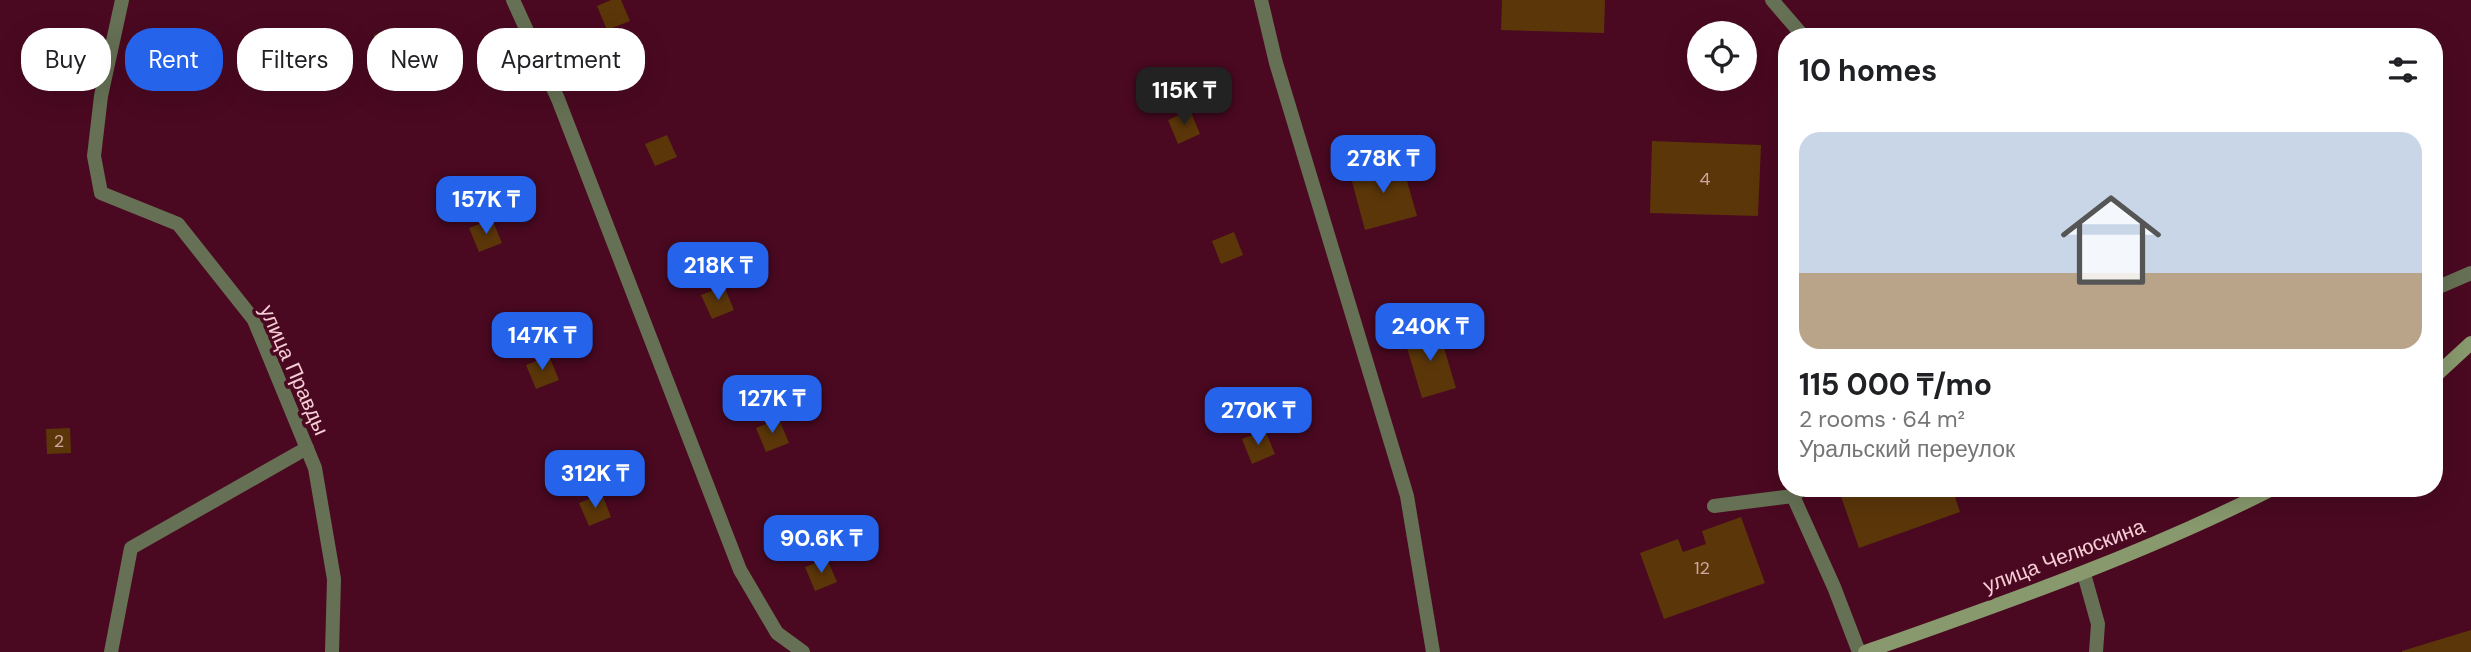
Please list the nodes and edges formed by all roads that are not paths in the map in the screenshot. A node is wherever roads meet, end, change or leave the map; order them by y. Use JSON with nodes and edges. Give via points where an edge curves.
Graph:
{"nodes":[{"id":1,"x":122,"y":0,"type":"edge"},
{"id":2,"x":513,"y":0,"type":"edge"},
{"id":3,"x":1261,"y":0,"type":"edge"},
{"id":4,"x":1772,"y":0,"type":"edge"},
{"id":5,"x":1796,"y":28,"type":"edge"},
{"id":6,"x":2471,"y":274,"type":"edge"},
{"id":7,"x":2443,"y":285,"type":"edge"},
{"id":8,"x":2471,"y":343,"type":"edge"},
{"id":9,"x":2443,"y":369,"type":"edge"},
{"id":10,"x":307,"y":448,"type":"junction"},
{"id":11,"x":1778,"y":495,"type":"edge"},
{"id":12,"x":1800,"y":497,"type":"edge"},
{"id":13,"x":2257,"y":497,"type":"edge"},
{"id":14,"x":1714,"y":506,"type":"dead end"},
{"id":15,"x":2084,"y":574,"type":"junction"},
{"id":16,"x":111,"y":652,"type":"edge"},
{"id":17,"x":332,"y":652,"type":"edge"},
{"id":18,"x":803,"y":652,"type":"edge"},
{"id":19,"x":1433,"y":652,"type":"edge"},
{"id":20,"x":1859,"y":652,"type":"edge"},
{"id":21,"x":1865,"y":652,"type":"edge"},
{"id":22,"x":2096,"y":652,"type":"edge"}],
"edges":[{"from":1,"to":10,"type":"street","name":"улица Правды","via":[[94,156],[101,193],[178,224],[254,320]]},
{"from":2,"to":18,"type":"street","via":[[558,99],[740,570],[777,633]]},
{"from":3,"to":19,"type":"street","via":[[1407,496]]},
{"from":4,"to":5,"type":"street"},
{"from":6,"to":7,"type":"street"},
{"from":8,"to":9,"type":"main road"},
{"from":10,"to":16,"type":"street","via":[[131,548]]},
{"from":10,"to":17,"type":"street","name":"улица Правды","via":[[315,468],[334,579]]},
{"from":11,"to":14,"type":"street"},
{"from":12,"to":20,"type":"street"},
{"from":13,"to":15,"type":"main road","name":"улица Челюскина"},
{"from":15,"to":21,"type":"main road","name":"улица Челюскина"},
{"from":15,"to":22,"type":"street","via":[[2098,624]]}]}
